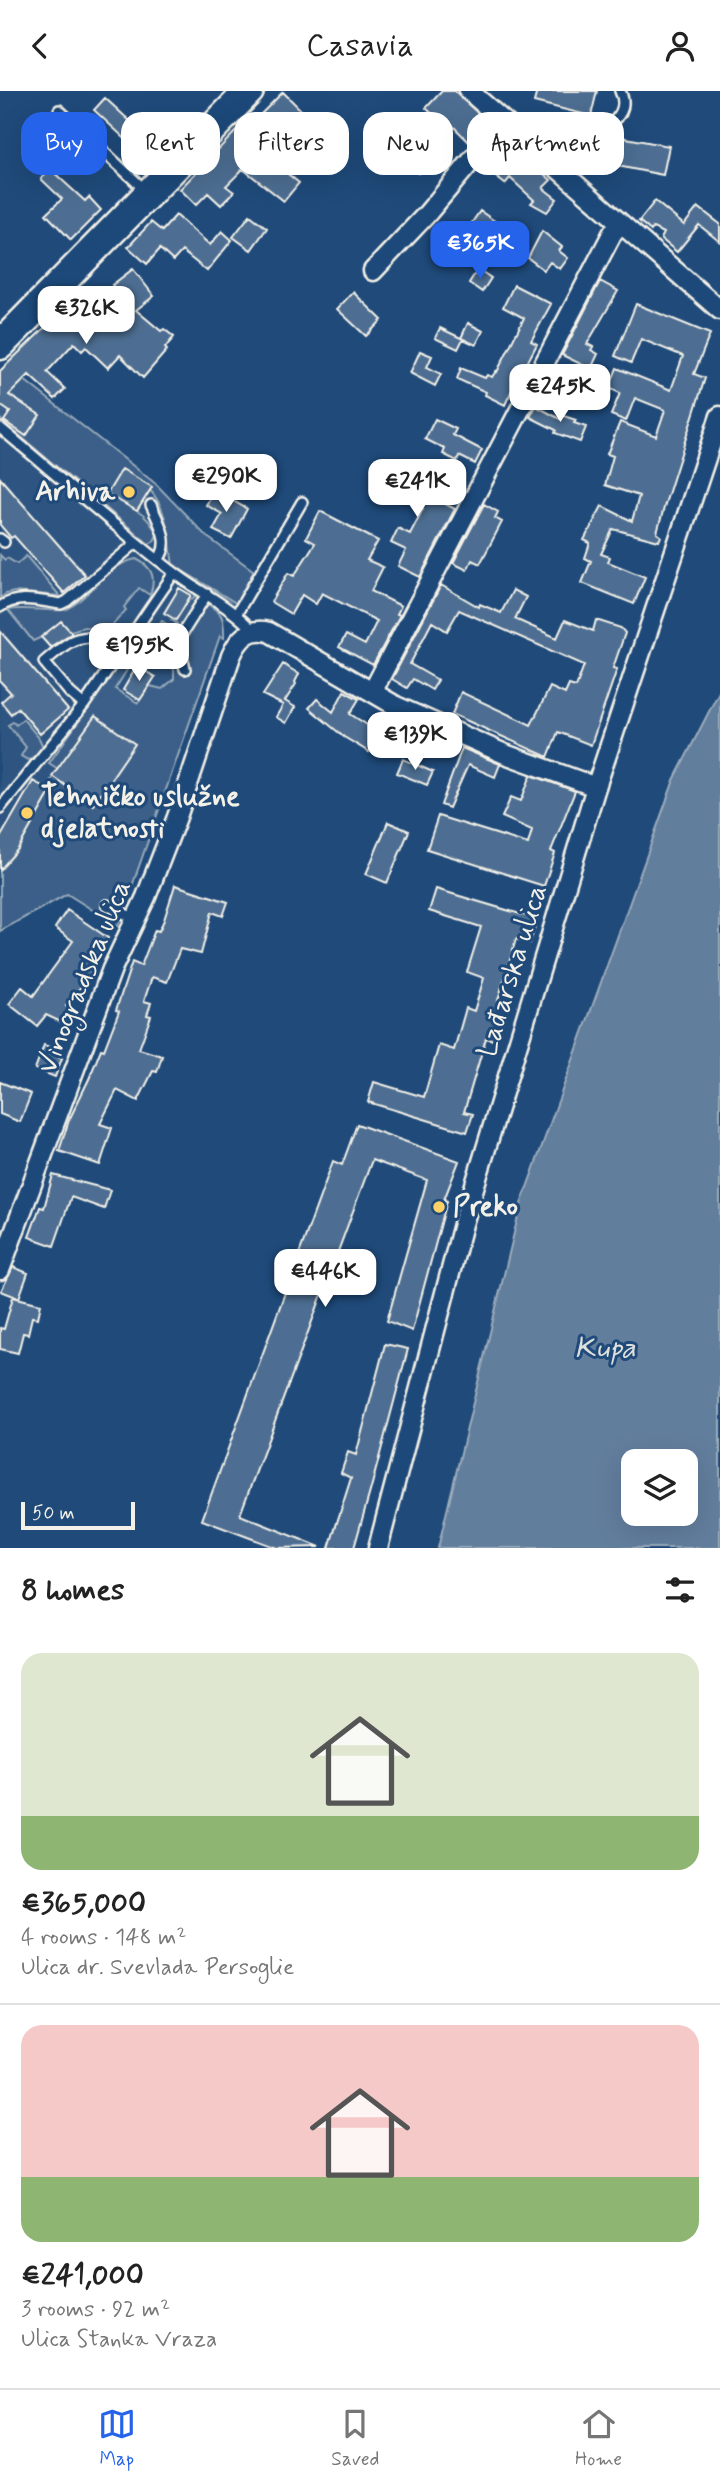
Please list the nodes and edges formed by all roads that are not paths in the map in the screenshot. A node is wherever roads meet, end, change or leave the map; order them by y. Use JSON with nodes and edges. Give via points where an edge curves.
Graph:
{"nodes":[{"id":1,"x":249,"y":91,"type":"edge"},
{"id":2,"x":470,"y":91,"type":"edge"},
{"id":3,"x":620,"y":91,"type":"edge"},
{"id":4,"x":59,"y":110,"type":"dead end"},
{"id":5,"x":493,"y":112,"type":"edge"},
{"id":6,"x":621,"y":112,"type":"edge"},
{"id":7,"x":467,"y":166,"type":"edge"},
{"id":8,"x":564,"y":175,"type":"edge"},
{"id":9,"x":149,"y":193,"type":"junction"},
{"id":10,"x":619,"y":224,"type":"junction"},
{"id":11,"x":373,"y":271,"type":"dead end"},
{"id":12,"x":720,"y":310,"type":"edge"},
{"id":13,"x":0,"y":345,"type":"edge"},
{"id":14,"x":720,"y":416,"type":"edge"},
{"id":15,"x":0,"y":428,"type":"edge"},
{"id":16,"x":302,"y":502,"type":"dead end"},
{"id":17,"x":151,"y":505,"type":"dead end"},
{"id":18,"x":136,"y":543,"type":"junction"},
{"id":19,"x":158,"y":560,"type":"junction"},
{"id":20,"x":174,"y":573,"type":"junction"},
{"id":21,"x":207,"y":594,"type":"junction"},
{"id":22,"x":0,"y":607,"type":"edge"},
{"id":23,"x":237,"y":613,"type":"junction"},
{"id":24,"x":253,"y":631,"type":"junction"},
{"id":25,"x":129,"y":642,"type":"junction"},
{"id":26,"x":185,"y":669,"type":"dead end"},
{"id":27,"x":377,"y":683,"type":"dead end"},
{"id":28,"x":83,"y":705,"type":"junction"},
{"id":29,"x":596,"y":787,"type":"junction"},
{"id":30,"x":2,"y":801,"type":"edge"},
{"id":31,"x":107,"y":905,"type":"dead end"},
{"id":32,"x":135,"y":919,"type":"junction"},
{"id":33,"x":0,"y":1270,"type":"edge"},
{"id":34,"x":379,"y":1548,"type":"edge"}],
"edges":[{"from":1,"to":9,"type":"main road"},
{"from":2,"to":5,"type":"street"},
{"from":3,"to":6,"type":"lane"},
{"from":4,"to":9,"type":"lane"},
{"from":7,"to":11,"type":"street"},
{"from":8,"to":10,"type":"street"},
{"from":9,"to":13,"type":"main road"},
{"from":10,"to":12,"type":"street"},
{"from":10,"to":27,"type":"street"},
{"from":14,"to":29,"type":"street","name":"Lađarska ulica"},
{"from":15,"to":18,"type":"lane"},
{"from":16,"to":23,"type":"lane"},
{"from":17,"to":19,"type":"lane","via":[[165,545]]},
{"from":18,"to":19,"type":"lane"},
{"from":18,"to":22,"type":"lane","via":[[61,604],[19,600]]},
{"from":19,"to":20,"type":"lane"},
{"from":20,"to":21,"type":"lane"},
{"from":20,"to":25,"type":"lane"},
{"from":21,"to":23,"type":"lane"},
{"from":21,"to":26,"type":"lane","via":[[180,637]]},
{"from":23,"to":24,"type":"lane"},
{"from":24,"to":29,"type":"street","via":[[269,632],[416,715]]},
{"from":24,"to":32,"type":"street","name":"Vinogradska ulica","via":[[239,641],[231,656],[177,817]]},
{"from":25,"to":28,"type":"lane"},
{"from":25,"to":28,"type":"lane","via":[[77,637],[44,662]]},
{"from":28,"to":30,"type":"lane"},
{"from":29,"to":34,"type":"street","name":"Lađarska ulica","via":[[463,1224]]},
{"from":31,"to":32,"type":"lane"},
{"from":32,"to":33,"type":"street","name":"Vinogradska ulica","via":[[112,969]]}]}
